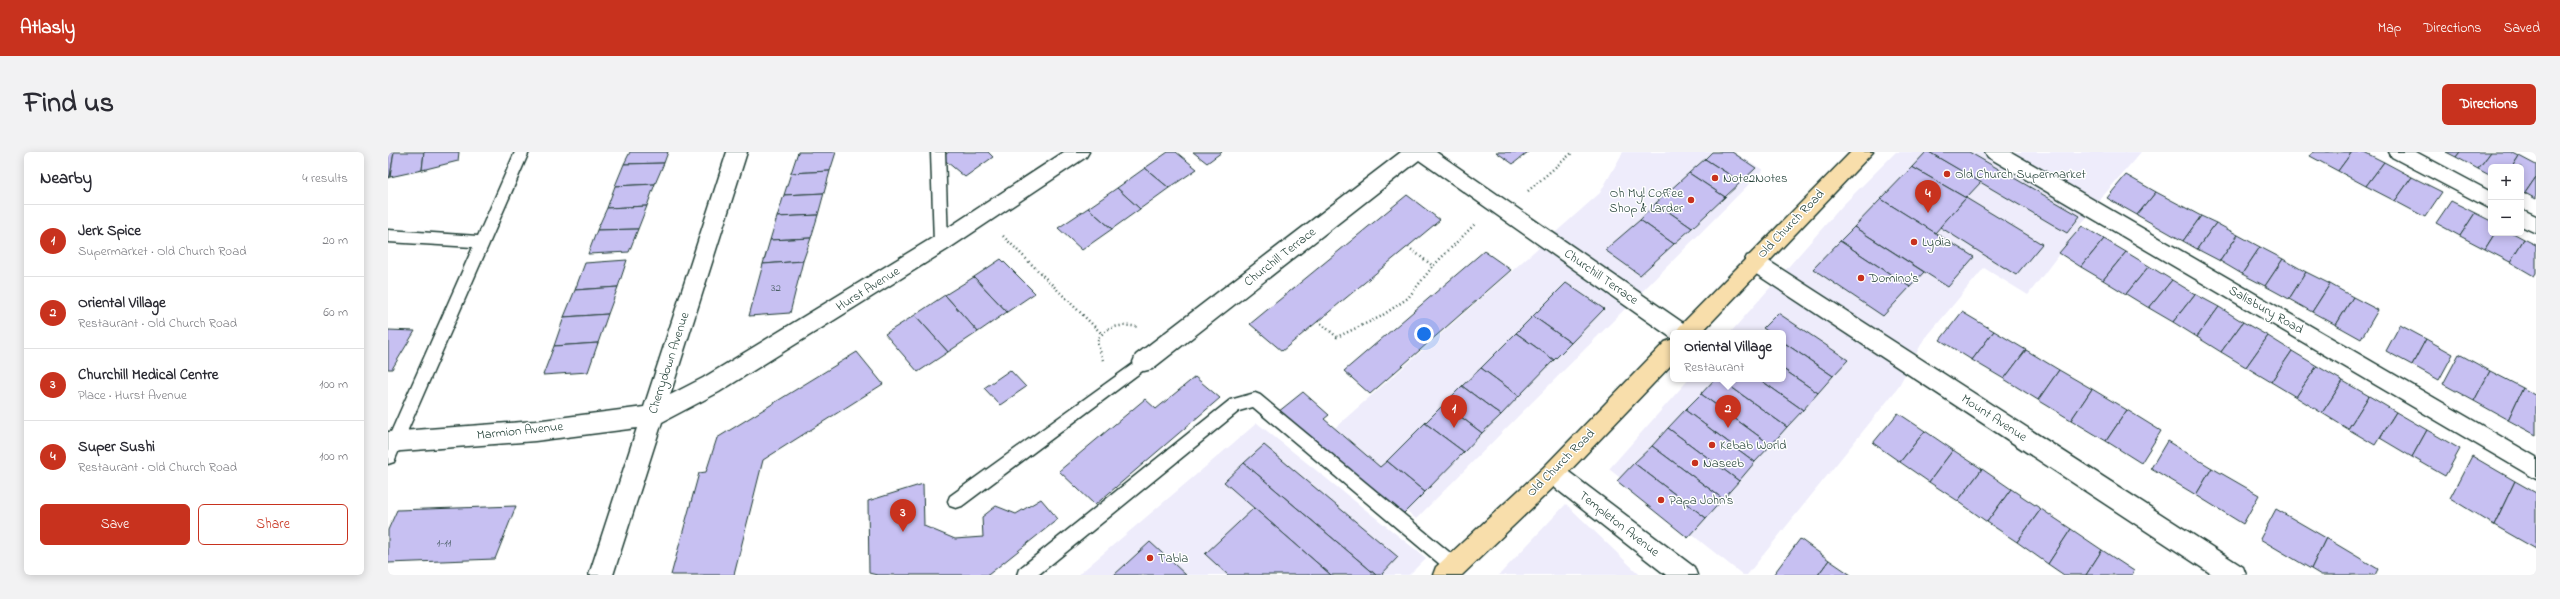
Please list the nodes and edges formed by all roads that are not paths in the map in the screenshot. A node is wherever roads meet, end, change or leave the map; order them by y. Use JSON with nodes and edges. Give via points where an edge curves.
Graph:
{"nodes":[{"id":1,"x":522,"y":152,"type":"edge"},
{"id":2,"x":737,"y":152,"type":"edge"},
{"id":3,"x":938,"y":152,"type":"edge"},
{"id":4,"x":1078,"y":152,"type":"edge"},
{"id":5,"x":1415,"y":152,"type":"edge"},
{"id":6,"x":1422,"y":152,"type":"edge"},
{"id":7,"x":1863,"y":152,"type":"edge"},
{"id":8,"x":1996,"y":152,"type":"edge"},
{"id":9,"x":2399,"y":152,"type":"edge"},
{"id":10,"x":2489,"y":200,"type":"edge"},
{"id":11,"x":2524,"y":219,"type":"edge"},
{"id":12,"x":2536,"y":225,"type":"edge"},
{"id":13,"x":388,"y":236,"type":"edge"},
{"id":14,"x":482,"y":242,"type":"junction"},
{"id":15,"x":942,"y":243,"type":"junction"},
{"id":16,"x":1754,"y":262,"type":"junction"},
{"id":17,"x":1677,"y":330,"type":"edge"},
{"id":18,"x":1690,"y":330,"type":"edge"},
{"id":19,"x":1670,"y":351,"type":"edge"},
{"id":20,"x":1144,"y":362,"type":"joint"},
{"id":21,"x":651,"y":416,"type":"junction"},
{"id":22,"x":390,"y":447,"type":"edge"},
{"id":23,"x":2536,"y":469,"type":"edge"},
{"id":24,"x":1553,"y":473,"type":"junction"},
{"id":25,"x":956,"y":502,"type":"dead end"},
{"id":26,"x":1449,"y":571,"type":"edge"},
{"id":27,"x":601,"y":575,"type":"edge"},
{"id":28,"x":1025,"y":575,"type":"edge"},
{"id":29,"x":1685,"y":575,"type":"edge"},
{"id":30,"x":2234,"y":575,"type":"edge"}],
"edges":[{"from":1,"to":14,"type":"lane"},
{"from":2,"to":21,"type":"street","name":"Cherrydown Avenue"},
{"from":3,"to":15,"type":"lane"},
{"from":4,"to":15,"type":"street","name":"Hurst Avenue"},
{"from":5,"to":20,"type":"street","name":"Churchill Terrace"},
{"from":6,"to":17,"type":"street","name":"Churchill Terrace"},
{"from":7,"to":16,"type":"main road","name":"Old Church Road"},
{"from":8,"to":23,"type":"street","name":"Salisbury Road"},
{"from":9,"to":10,"type":"street"},
{"from":11,"to":12,"type":"street"},
{"from":13,"to":14,"type":"lane"},
{"from":14,"to":22,"type":"lane"},
{"from":15,"to":21,"type":"street","name":"Hurst Avenue","via":[[711,385]]},
{"from":16,"to":18,"type":"main road","name":"Old Church Road"},
{"from":16,"to":30,"type":"street","name":"Mount Avenue"},
{"from":19,"to":24,"type":"main road","name":"Old Church Road"},
{"from":20,"to":25,"type":"lane"},
{"from":21,"to":22,"type":"street","name":"Marmion Avenue"},
{"from":21,"to":27,"type":"street","name":"Cherrydown Avenue"},
{"from":24,"to":26,"type":"main road","name":"Old Church Road"},
{"from":24,"to":29,"type":"street","name":"Templeton Avenue"},
{"from":26,"to":28,"type":"lane","via":[[1255,400],[1235,405]]}]}
